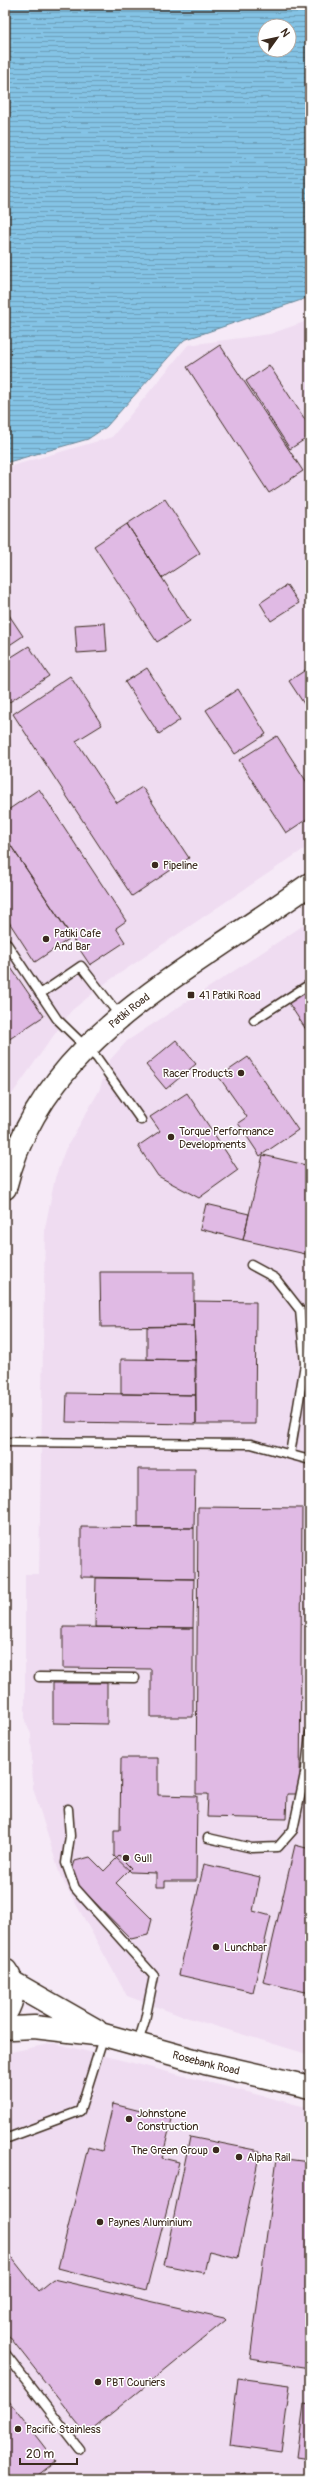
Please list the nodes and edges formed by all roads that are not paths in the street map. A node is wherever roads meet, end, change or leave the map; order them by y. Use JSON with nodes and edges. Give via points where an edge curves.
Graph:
{"nodes":[{"id":1,"x":310,"y":884,"type":"edge"},
{"id":2,"x":5,"y":941,"type":"edge"},
{"id":3,"x":310,"y":984,"type":"edge"},
{"id":4,"x":40,"y":994,"type":"junction"},
{"id":5,"x":119,"y":1016,"type":"junction"},
{"id":6,"x":254,"y":1020,"type":"dead end"},
{"id":7,"x":85,"y":1048,"type":"junction"},
{"id":8,"x":140,"y":1120,"type":"dead end"},
{"id":9,"x":5,"y":1188,"type":"edge"},
{"id":10,"x":251,"y":1265,"type":"dead end"},
{"id":11,"x":5,"y":1442,"type":"edge"},
{"id":12,"x":290,"y":1454,"type":"junction"},
{"id":13,"x":310,"y":1460,"type":"edge"},
{"id":14,"x":39,"y":1677,"type":"dead end"},
{"id":15,"x":135,"y":1678,"type":"dead end"},
{"id":16,"x":310,"y":1733,"type":"edge"},
{"id":17,"x":68,"y":1809,"type":"dead end"},
{"id":18,"x":208,"y":1838,"type":"dead end"},
{"id":19,"x":7,"y":1973,"type":"edge"},
{"id":20,"x":5,"y":2014,"type":"edge"},
{"id":21,"x":5,"y":2025,"type":"edge"},
{"id":22,"x":104,"y":2035,"type":"junction"},
{"id":23,"x":138,"y":2044,"type":"junction"},
{"id":24,"x":310,"y":2087,"type":"edge"},
{"id":25,"x":5,"y":2139,"type":"edge"},
{"id":26,"x":5,"y":2353,"type":"edge"},
{"id":27,"x":79,"y":2449,"type":"dead end"}],
"edges":[{"from":1,"to":5,"type":"main road","name":"Patiki Road","via":[[172,976]]},
{"from":2,"to":4,"type":"lane"},
{"from":3,"to":6,"type":"lane"},
{"from":4,"to":5,"type":"lane","via":[[81,966]]},
{"from":4,"to":7,"type":"lane","via":[[57,1019]]},
{"from":5,"to":7,"type":"main road","name":"Patiki Road"},
{"from":7,"to":8,"type":"lane","via":[[97,1058]]},
{"from":7,"to":9,"type":"main road","name":"Patiki Road","via":[[52,1089],[15,1147]]},
{"from":10,"to":12,"type":"lane","via":[[275,1278],[300,1310],[305,1364]]},
{"from":11,"to":12,"type":"lane","via":[[251,1444]]},
{"from":12,"to":13,"type":"lane"},
{"from":14,"to":15,"type":"lane"},
{"from":16,"to":18,"type":"lane","via":[[306,1768],[293,1830],[278,1847],[252,1848]]},
{"from":17,"to":23,"type":"lane","via":[[70,1836],[66,1862],[75,1888],[154,1976],[146,2020]]},
{"from":19,"to":20,"type":"main road","via":[[13,1995]]},
{"from":19,"to":22,"type":"main road","name":"Rosebank Road"},
{"from":21,"to":22,"type":"main road","name":"Rosebank Road","via":[[12,2028],[34,2027]]},
{"from":22,"to":23,"type":"main road","name":"Rosebank Road"},
{"from":22,"to":25,"type":"lane","via":[[80,2111]]},
{"from":23,"to":24,"type":"main road","name":"Rosebank Road","via":[[205,2063]]},
{"from":26,"to":27,"type":"lane"}]}
